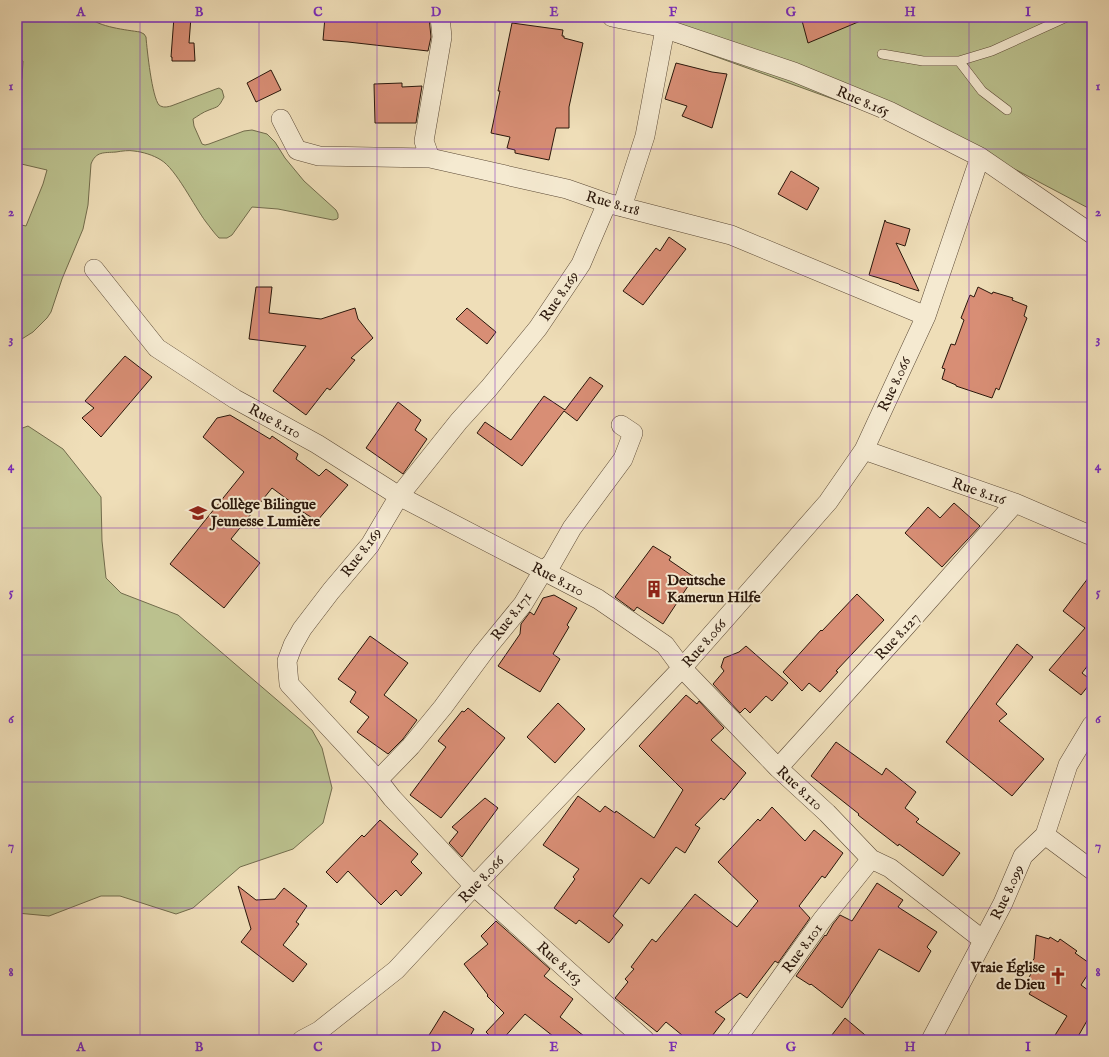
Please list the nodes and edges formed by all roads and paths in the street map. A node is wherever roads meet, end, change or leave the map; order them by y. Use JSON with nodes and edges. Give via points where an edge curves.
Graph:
{"nodes":[{"id":1,"x":440,"y":17,"type":"edge"},
{"id":2,"x":612,"y":17,"type":"edge"},
{"id":3,"x":1067,"y":17,"type":"edge"},
{"id":4,"x":665,"y":29,"type":"junction"},
{"id":5,"x":882,"y":54,"type":"dead end"},
{"id":6,"x":959,"y":61,"type":"junction"},
{"id":7,"x":1007,"y":110,"type":"dead end"},
{"id":8,"x":281,"y":120,"type":"dead end"},
{"id":9,"x":980,"y":157,"type":"junction"},
{"id":10,"x":430,"y":158,"type":"junction"},
{"id":11,"x":614,"y":205,"type":"junction"},
{"id":12,"x":1092,"y":234,"type":"edge"},
{"id":13,"x":94,"y":269,"type":"dead end"},
{"id":14,"x":926,"y":316,"type":"junction"},
{"id":15,"x":621,"y":425,"type":"dead end"},
{"id":16,"x":864,"y":450,"type":"junction"},
{"id":17,"x":399,"y":496,"type":"junction"},
{"id":18,"x":1015,"y":503,"type":"junction"},
{"id":19,"x":1092,"y":536,"type":"edge"},
{"id":20,"x":543,"y":571,"type":"junction"},
{"id":21,"x":682,"y":668,"type":"junction"},
{"id":22,"x":1092,"y":725,"type":"edge"},
{"id":23,"x":778,"y":768,"type":"junction"},
{"id":24,"x":378,"y":780,"type":"junction"},
{"id":25,"x":1045,"y":835,"type":"junction"},
{"id":26,"x":871,"y":859,"type":"junction"},
{"id":27,"x":1092,"y":870,"type":"edge"},
{"id":28,"x":474,"y":886,"type":"junction"},
{"id":29,"x":983,"y":940,"type":"junction"},
{"id":30,"x":322,"y":1035,"type":"edge"},
{"id":31,"x":641,"y":1038,"type":"edge"},
{"id":32,"x":302,"y":1040,"type":"edge"},
{"id":33,"x":736,"y":1040,"type":"edge"},
{"id":34,"x":931,"y":1040,"type":"edge"}],
"edges":[{"from":1,"to":10,"type":"street","via":[[442,36],[424,141]]},
{"from":2,"to":4,"type":"street","name":"Rue 8.165"},
{"from":3,"to":6,"type":"lane","via":[[992,51]]},
{"from":4,"to":9,"type":"street","name":"Rue 8.165","via":[[794,72],[889,111]]},
{"from":4,"to":11,"type":"street","name":"Rue 8.169","via":[[645,136]]},
{"from":5,"to":6,"type":"lane","via":[[923,61]]},
{"from":6,"to":7,"type":"lane","via":[[982,91]]},
{"from":8,"to":10,"type":"street","name":"Rue 8.118","via":[[297,150],[319,156]]},
{"from":9,"to":12,"type":"street","name":"Rue 8.165"},
{"from":9,"to":14,"type":"street","name":"Rue 8.066"},
{"from":10,"to":11,"type":"street","name":"Rue 8.118","via":[[567,189]]},
{"from":11,"to":14,"type":"street","name":"Rue 8.118","via":[[731,235]]},
{"from":11,"to":17,"type":"street","name":"Rue 8.169","via":[[581,264],[538,328]]},
{"from":13,"to":17,"type":"street","name":"Rue 8.110","via":[[157,348],[235,399],[317,444]]},
{"from":14,"to":16,"type":"street","name":"Rue 8.066"},
{"from":15,"to":20,"type":"street","name":"Rue 8.171","via":[[634,433],[623,459],[572,528],[552,562]]},
{"from":16,"to":18,"type":"street","name":"Rue 8.116"},
{"from":16,"to":21,"type":"street","name":"Rue 8.066","via":[[828,502]]},
{"from":17,"to":20,"type":"street","name":"Rue 8.110"},
{"from":17,"to":24,"type":"street","name":"Rue 8.169","via":[[370,545],[302,629],[287,661],[289,684]]},
{"from":18,"to":19,"type":"street","name":"Rue 8.116"},
{"from":18,"to":23,"type":"street","name":"Rue 8.127"},
{"from":20,"to":21,"type":"street","name":"Rue 8.110","via":[[598,599],[665,645]]},
{"from":20,"to":24,"type":"street","name":"Rue 8.171","via":[[523,604],[443,707],[411,746]]},
{"from":21,"to":23,"type":"street","name":"Rue 8.110"},
{"from":21,"to":28,"type":"street","name":"Rue 8.066"},
{"from":22,"to":25,"type":"street","name":"Rue 8.099","via":[[1068,765]]},
{"from":23,"to":26,"type":"street","name":"Rue 8.110","via":[[827,813]]},
{"from":24,"to":28,"type":"street","name":"Rue 8.169"},
{"from":25,"to":27,"type":"street"},
{"from":25,"to":29,"type":"street","name":"Rue 8.099","via":[[1023,856],[1003,903]]},
{"from":26,"to":29,"type":"street","name":"Rue 8.110","via":[[890,868]]},
{"from":26,"to":33,"type":"street","name":"Rue 8.101","via":[[822,920]]},
{"from":28,"to":30,"type":"street","name":"Rue 8.066","via":[[396,970]]},
{"from":28,"to":31,"type":"street","name":"Rue 8.163"},
{"from":29,"to":34,"type":"street","name":"Rue 8.099"},
{"from":30,"to":32,"type":"street","name":"Rue 8.066"}]}
